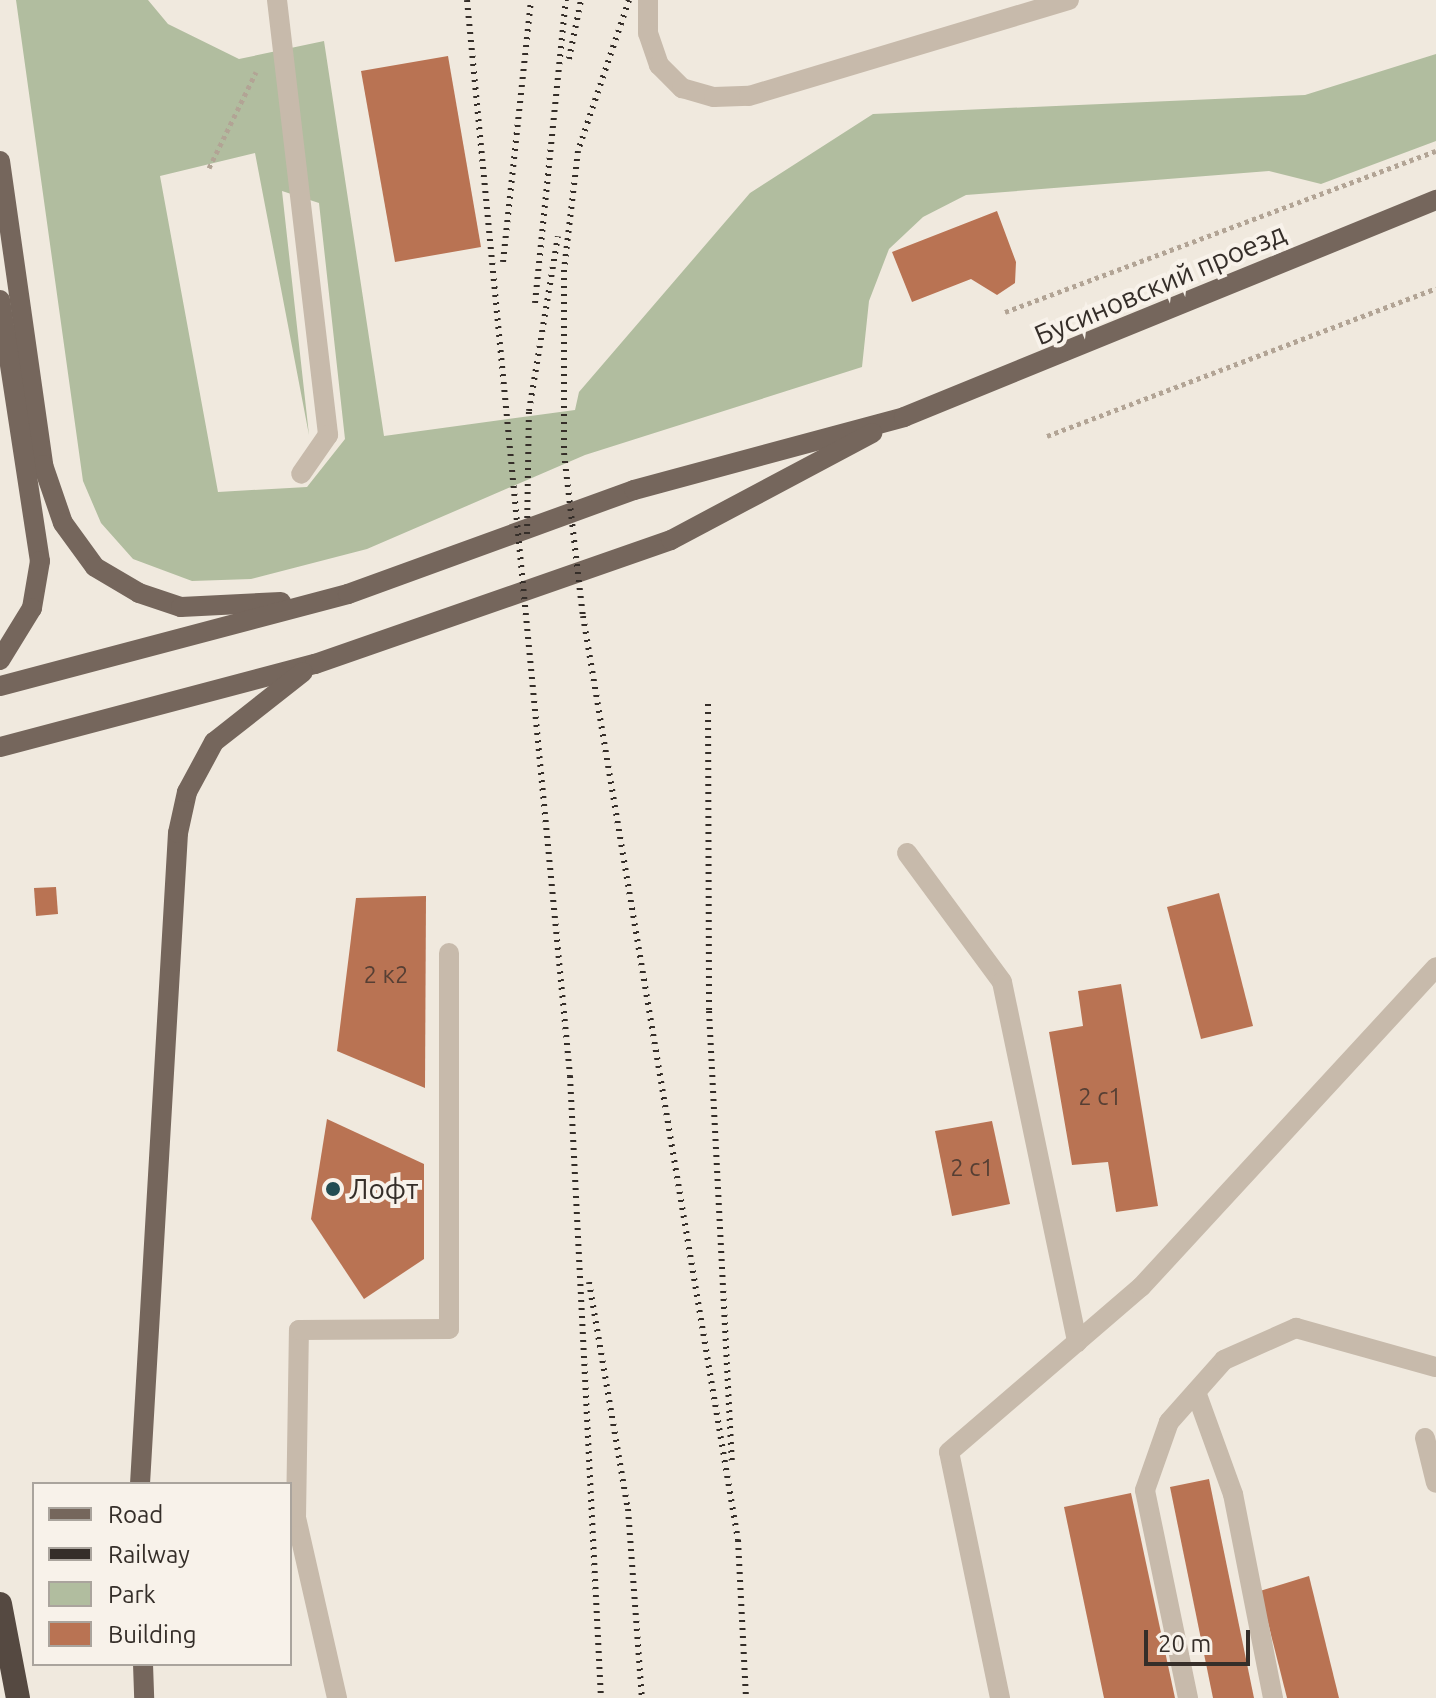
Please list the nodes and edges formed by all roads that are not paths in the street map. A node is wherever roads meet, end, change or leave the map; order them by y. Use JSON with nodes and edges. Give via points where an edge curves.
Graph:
{"nodes":[{"id":1,"x":277,"y":0,"type":"edge"},
{"id":2,"x":648,"y":0,"type":"edge"},
{"id":3,"x":1069,"y":0,"type":"edge"},
{"id":4,"x":0,"y":161,"type":"edge"},
{"id":5,"x":1436,"y":200,"type":"edge"},
{"id":6,"x":0,"y":300,"type":"edge"},
{"id":7,"x":904,"y":417,"type":"junction"},
{"id":8,"x":301,"y":474,"type":"dead end"},
{"id":9,"x":348,"y":594,"type":"junction"},
{"id":10,"x":0,"y":660,"type":"edge"},
{"id":11,"x":315,"y":664,"type":"junction"},
{"id":12,"x":0,"y":686,"type":"edge"},
{"id":13,"x":0,"y":747,"type":"edge"},
{"id":14,"x":907,"y":853,"type":"dead end"},
{"id":15,"x":449,"y":953,"type":"dead end"},
{"id":16,"x":1436,"y":967,"type":"edge"},
{"id":17,"x":1077,"y":1342,"type":"junction"},
{"id":18,"x":1436,"y":1367,"type":"edge"},
{"id":19,"x":1196,"y":1392,"type":"junction"},
{"id":20,"x":1425,"y":1438,"type":"dead end"},
{"id":21,"x":140,"y":1482,"type":"edge"},
{"id":22,"x":1436,"y":1483,"type":"edge"},
{"id":23,"x":0,"y":1604,"type":"edge"},
{"id":24,"x":143,"y":1666,"type":"edge"},
{"id":25,"x":18,"y":1698,"type":"edge"},
{"id":26,"x":144,"y":1698,"type":"edge"},
{"id":27,"x":337,"y":1698,"type":"edge"},
{"id":28,"x":1000,"y":1698,"type":"edge"},
{"id":29,"x":1188,"y":1698,"type":"edge"},
{"id":30,"x":1273,"y":1698,"type":"edge"}],
"edges":[{"from":1,"to":8,"type":"lane","via":[[328,435]]},
{"from":2,"to":3,"type":"lane","via":[[648,33],[659,65],[682,88],[714,97],[749,96]]},
{"from":4,"to":9,"type":"main road","via":[[43,465],[63,523],[95,567],[181,607]]},
{"from":5,"to":7,"type":"main road","name":"Бусиновский проезд"},
{"from":6,"to":10,"type":"main road","via":[[40,561],[32,608]]},
{"from":7,"to":9,"type":"main road","via":[[634,490]]},
{"from":7,"to":11,"type":"main road","via":[[671,540]]},
{"from":9,"to":12,"type":"main road"},
{"from":11,"to":13,"type":"main road"},
{"from":11,"to":21,"type":"main road","via":[[214,742],[187,792],[178,833]]},
{"from":14,"to":17,"type":"lane","via":[[1002,982]]},
{"from":15,"to":27,"type":"lane","via":[[449,1329],[299,1330],[296,1517]]},
{"from":16,"to":17,"type":"lane","via":[[1141,1287]]},
{"from":17,"to":28,"type":"lane","via":[[949,1452]]},
{"from":18,"to":19,"type":"lane","via":[[1296,1328],[1224,1360]]},
{"from":19,"to":29,"type":"lane","via":[[1169,1422],[1145,1490]]},
{"from":19,"to":30,"type":"lane","via":[[1233,1494]]},
{"from":20,"to":22,"type":"lane"},
{"from":23,"to":25,"type":"highway"},
{"from":24,"to":26,"type":"main road"}]}
